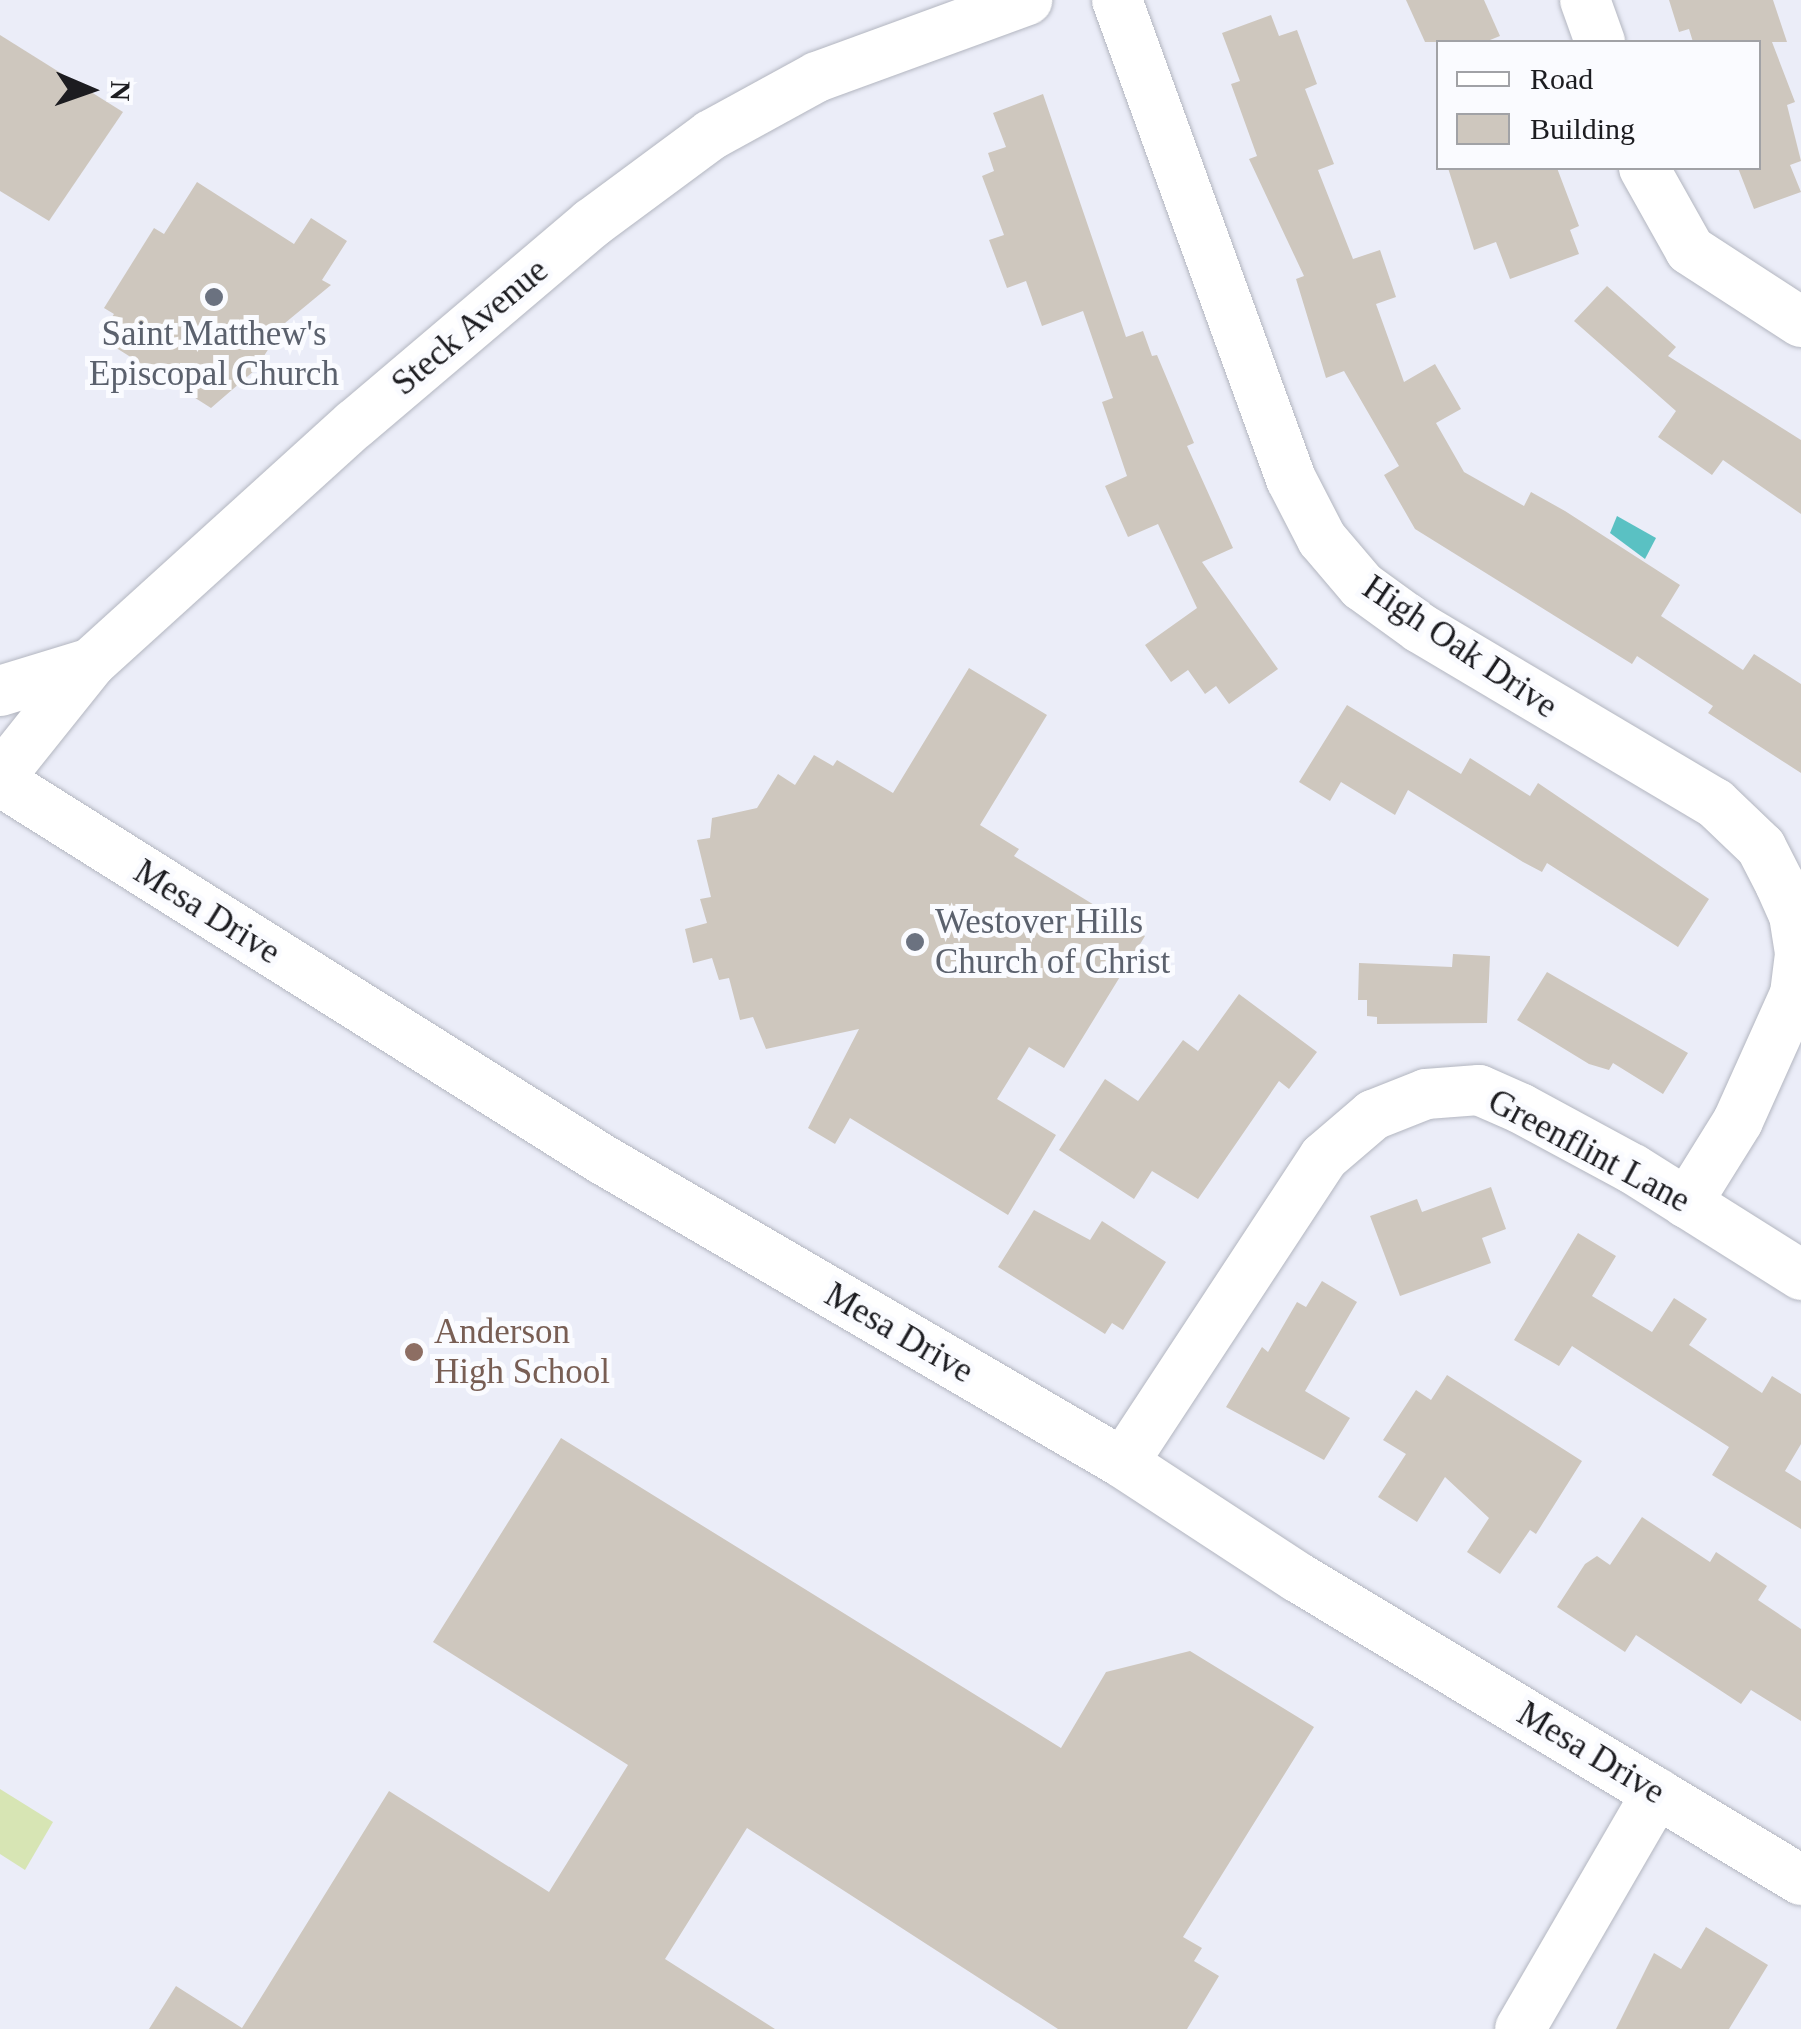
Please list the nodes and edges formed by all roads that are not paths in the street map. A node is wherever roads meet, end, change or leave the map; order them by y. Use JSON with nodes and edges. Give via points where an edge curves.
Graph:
{"nodes":[{"id":1,"x":1026,"y":0,"type":"edge"},
{"id":2,"x":1117,"y":0,"type":"edge"},
{"id":3,"x":1586,"y":0,"type":"edge"},
{"id":4,"x":1599,"y":40,"type":"edge"},
{"id":5,"x":1645,"y":170,"type":"edge"},
{"id":6,"x":1801,"y":322,"type":"edge"},
{"id":7,"x":91,"y":663,"type":"junction"},
{"id":8,"x":0,"y":690,"type":"edge"},
{"id":9,"x":0,"y":779,"type":"edge"},
{"id":10,"x":1688,"y":1203,"type":"junction"},
{"id":11,"x":1801,"y":1276,"type":"edge"},
{"id":12,"x":1123,"y":1463,"type":"junction"},
{"id":13,"x":1657,"y":1793,"type":"junction"},
{"id":14,"x":1801,"y":1880,"type":"edge"},
{"id":15,"x":1520,"y":2029,"type":"edge"}],
"edges":[{"from":1,"to":7,"type":"street","name":"Steck Avenue","via":[[816,78],[712,136],[592,223],[369,412]]},
{"from":2,"to":10,"type":"street","name":"High Oak Drive","via":[[1291,480],[1322,540],[1362,586],[1435,638],[1715,803],[1760,847],[1780,884],[1800,954],[1794,994],[1738,1121]]},
{"from":3,"to":4,"type":"street"},
{"from":5,"to":6,"type":"street","via":[[1690,250]]},
{"from":7,"to":8,"type":"street"},
{"from":7,"to":9,"type":"street","name":"Steck Avenue"},
{"from":9,"to":12,"type":"street","name":"Mesa Drive","via":[[600,1158]]},
{"from":10,"to":11,"type":"street","name":"Greenflint Lane"},
{"from":10,"to":12,"type":"street","name":"Greenflint Lane","via":[[1479,1090],[1426,1094],[1373,1115],[1324,1157],[1287,1208]]},
{"from":12,"to":13,"type":"street","name":"Mesa Drive","via":[[1299,1578]]},
{"from":13,"to":14,"type":"street","name":"Mesa Drive"},
{"from":13,"to":15,"type":"street"}]}
